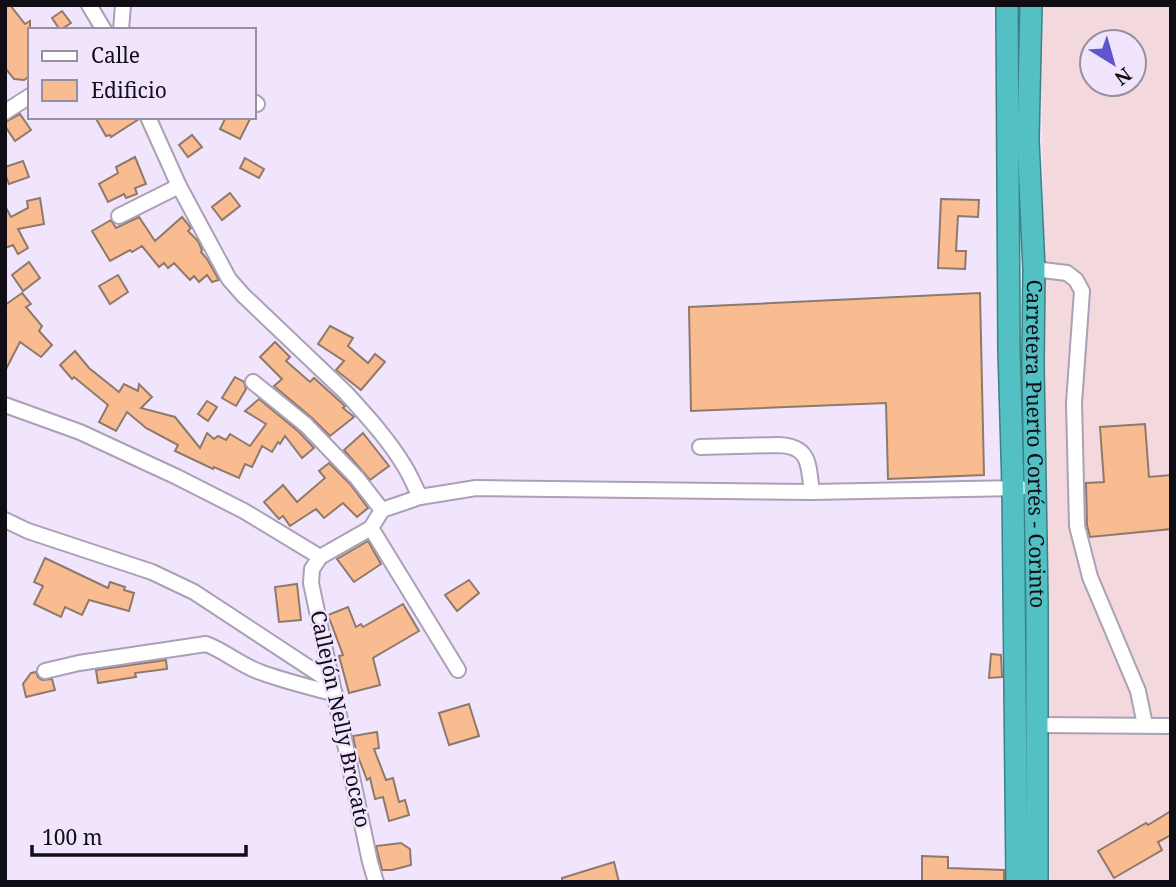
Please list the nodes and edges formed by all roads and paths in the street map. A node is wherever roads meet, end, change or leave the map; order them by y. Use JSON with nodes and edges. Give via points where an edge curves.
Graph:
{"nodes":[{"id":1,"x":89,"y":5,"type":"edge"},
{"id":2,"x":123,"y":5,"type":"edge"},
{"id":3,"x":1007,"y":5,"type":"edge"},
{"id":4,"x":1031,"y":5,"type":"edge"},
{"id":5,"x":103,"y":28,"type":"edge"},
{"id":6,"x":121,"y":28,"type":"edge"},
{"id":7,"x":28,"y":97,"type":"edge"},
{"id":8,"x":5,"y":112,"type":"edge"},
{"id":9,"x":149,"y":119,"type":"edge"},
{"id":10,"x":179,"y":186,"type":"junction"},
{"id":11,"x":119,"y":216,"type":"dead end"},
{"id":12,"x":1034,"y":269,"type":"junction"},
{"id":13,"x":253,"y":382,"type":"dead end"},
{"id":14,"x":5,"y":405,"type":"edge"},
{"id":15,"x":700,"y":447,"type":"dead end"},
{"id":16,"x":1024,"y":488,"type":"junction"},
{"id":17,"x":812,"y":492,"type":"junction"},
{"id":18,"x":420,"y":497,"type":"junction"},
{"id":19,"x":382,"y":510,"type":"junction"},
{"id":20,"x":5,"y":520,"type":"edge"},
{"id":21,"x":371,"y":528,"type":"junction"},
{"id":22,"x":320,"y":557,"type":"junction"},
{"id":23,"x":458,"y":670,"type":"dead end"},
{"id":24,"x":45,"y":671,"type":"dead end"},
{"id":25,"x":333,"y":688,"type":"junction"},
{"id":26,"x":1038,"y":725,"type":"junction"},
{"id":27,"x":1145,"y":725,"type":"junction"},
{"id":28,"x":1168,"y":726,"type":"edge"},
{"id":29,"x":1170,"y":741,"type":"edge"},
{"id":30,"x":376,"y":882,"type":"edge"},
{"id":31,"x":1017,"y":882,"type":"edge"},
{"id":32,"x":1037,"y":882,"type":"edge"}],
"edges":[{"from":1,"to":5,"type":"street"},
{"from":2,"to":6,"type":"street"},
{"from":3,"to":16,"type":"highway","name":"Carretera Puerto Cortés - Corinto","via":[[1009,350]]},
{"from":4,"to":12,"type":"highway","name":"Carretera Puerto Cortés - Corinto","via":[[1028,139]]},
{"from":7,"to":8,"type":"street"},
{"from":9,"to":10,"type":"street"},
{"from":10,"to":11,"type":"street"},
{"from":10,"to":18,"type":"street","via":[[229,279],[346,393],[389,442]]},
{"from":12,"to":16,"type":"highway","name":"Carretera Puerto Cortés - Corinto"},
{"from":12,"to":27,"type":"street","via":[[1068,274],[1082,291],[1074,403],[1077,526],[1090,577],[1138,691]]},
{"from":13,"to":19,"type":"street","via":[[306,425]]},
{"from":14,"to":22,"type":"street","via":[[80,432],[177,477]]},
{"from":15,"to":17,"type":"street","via":[[799,448],[809,467]]},
{"from":16,"to":17,"type":"street"},
{"from":16,"to":26,"type":"highway","name":"Carretera Puerto Cortés - Corinto"},
{"from":16,"to":31,"type":"highway","name":"Carretera Puerto Cortés - Corinto"},
{"from":17,"to":18,"type":"street","via":[[476,488]]},
{"from":18,"to":19,"type":"street"},
{"from":19,"to":21,"type":"street"},
{"from":20,"to":25,"type":"street","via":[[152,572],[194,592]]},
{"from":21,"to":22,"type":"street"},
{"from":21,"to":23,"type":"street"},
{"from":22,"to":25,"type":"street","name":"Callejón Nelly Brocato","via":[[312,569],[311,583]]},
{"from":24,"to":25,"type":"street","via":[[206,644],[259,671]]},
{"from":25,"to":30,"type":"street","name":"Callejón Nelly Brocato"},
{"from":26,"to":27,"type":"street"},
{"from":26,"to":32,"type":"highway","name":"Carretera Puerto Cortés - Corinto"},
{"from":27,"to":28,"type":"street"},
{"from":28,"to":29,"type":"street"}]}
